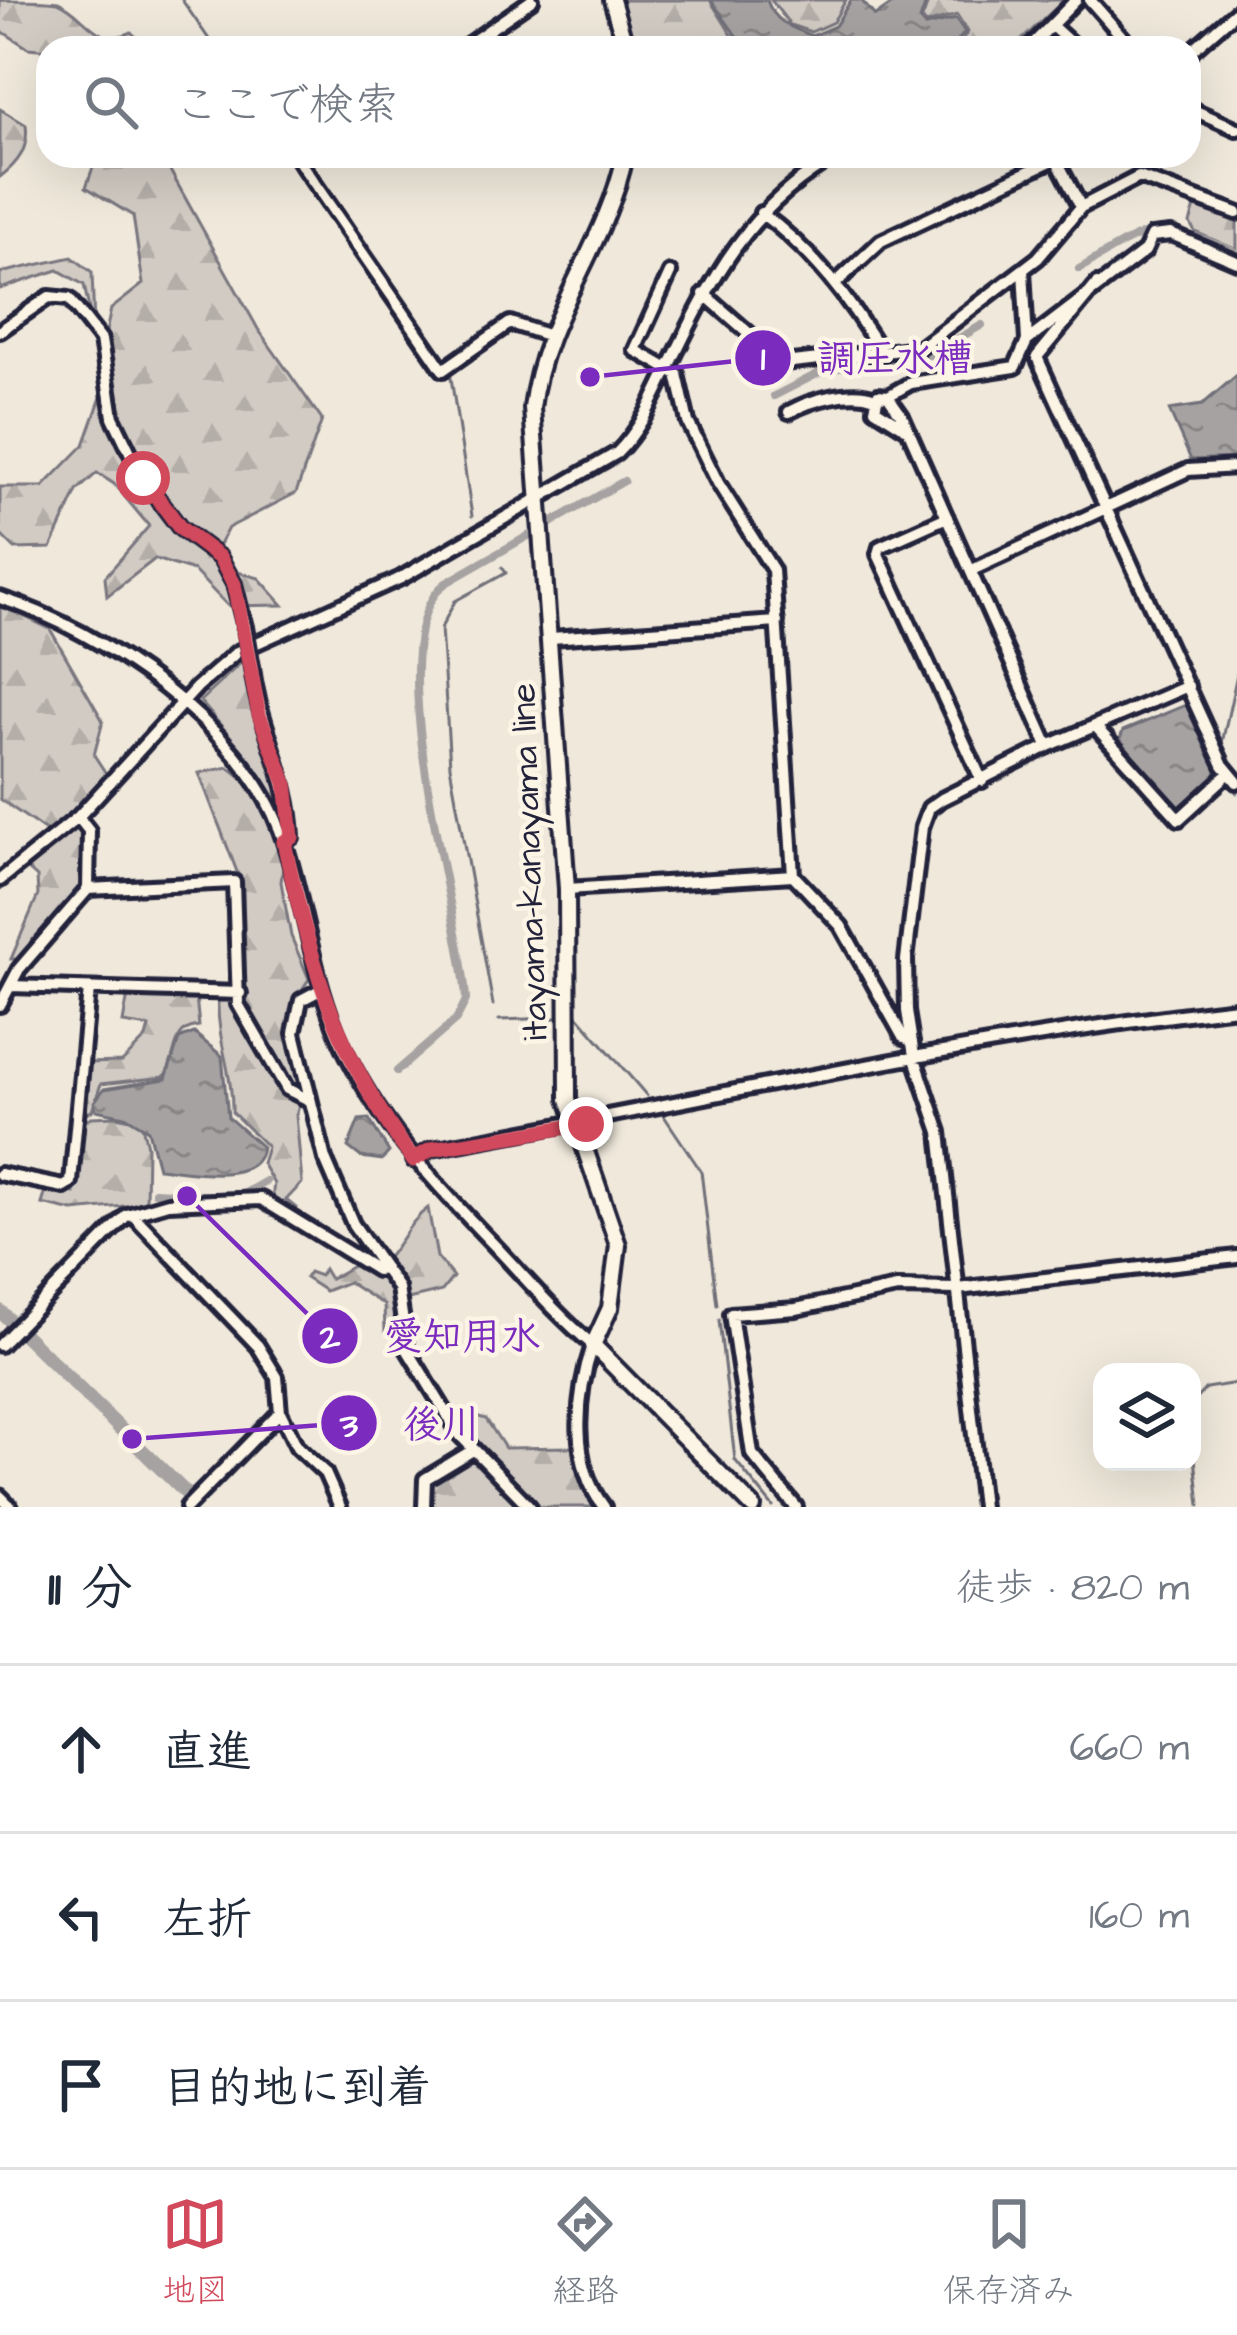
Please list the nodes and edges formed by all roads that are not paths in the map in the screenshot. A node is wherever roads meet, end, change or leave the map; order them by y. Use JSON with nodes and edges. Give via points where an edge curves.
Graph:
{"nodes":[{"id":1,"x":532,"y":0,"type":"edge"},
{"id":2,"x":611,"y":0,"type":"edge"},
{"id":3,"x":1076,"y":0,"type":"edge"},
{"id":4,"x":1090,"y":0,"type":"edge"},
{"id":5,"x":1237,"y":11,"type":"edge"},
{"id":6,"x":1053,"y":27,"type":"junction"},
{"id":7,"x":480,"y":36,"type":"edge"},
{"id":8,"x":622,"y":36,"type":"edge"},
{"id":9,"x":1043,"y":36,"type":"edge"},
{"id":10,"x":1063,"y":36,"type":"edge"},
{"id":11,"x":1122,"y":36,"type":"edge"},
{"id":12,"x":1201,"y":42,"type":"edge"},
{"id":13,"x":1201,"y":113,"type":"edge"},
{"id":14,"x":1237,"y":129,"type":"edge"},
{"id":15,"x":304,"y":168,"type":"edge"},
{"id":16,"x":621,"y":168,"type":"edge"},
{"id":17,"x":818,"y":168,"type":"edge"},
{"id":18,"x":1034,"y":168,"type":"edge"},
{"id":19,"x":1060,"y":168,"type":"edge"},
{"id":20,"x":1081,"y":207,"type":"junction"},
{"id":21,"x":761,"y":213,"type":"junction"},
{"id":22,"x":1237,"y":213,"type":"edge"},
{"id":23,"x":1237,"y":262,"type":"edge"},
{"id":24,"x":1023,"y":270,"type":"junction"},
{"id":25,"x":670,"y":273,"type":"dead end"},
{"id":26,"x":836,"y":283,"type":"junction"},
{"id":27,"x":1097,"y":284,"type":"junction"},
{"id":28,"x":704,"y":294,"type":"junction"},
{"id":29,"x":0,"y":331,"type":"edge"},
{"id":30,"x":547,"y":335,"type":"junction"},
{"id":31,"x":1027,"y":341,"type":"junction"},
{"id":32,"x":883,"y":355,"type":"junction"},
{"id":33,"x":668,"y":368,"type":"junction"},
{"id":34,"x":881,"y":397,"type":"junction"},
{"id":35,"x":789,"y":412,"type":"dead end"},
{"id":36,"x":1237,"y":467,"type":"edge"},
{"id":37,"x":541,"y":498,"type":"junction"},
{"id":38,"x":1106,"y":508,"type":"junction"},
{"id":39,"x":947,"y":517,"type":"junction"},
{"id":40,"x":972,"y":571,"type":"junction"},
{"id":41,"x":0,"y":598,"type":"edge"},
{"id":42,"x":777,"y":622,"type":"junction"},
{"id":43,"x":551,"y":638,"type":"junction"},
{"id":44,"x":1188,"y":686,"type":"junction"},
{"id":45,"x":183,"y":704,"type":"junction"},
{"id":46,"x":1097,"y":728,"type":"junction"},
{"id":47,"x":1048,"y":746,"type":"junction"},
{"id":48,"x":1232,"y":778,"type":"edge"},
{"id":49,"x":982,"y":781,"type":"junction"},
{"id":50,"x":78,"y":817,"type":"junction"},
{"id":51,"x":284,"y":842,"type":"junction"},
{"id":52,"x":793,"y":875,"type":"junction"},
{"id":53,"x":0,"y":880,"type":"edge"},
{"id":54,"x":88,"y":890,"type":"junction"},
{"id":55,"x":567,"y":890,"type":"junction"},
{"id":56,"x":10,"y":986,"type":"junction"},
{"id":57,"x":89,"y":989,"type":"junction"},
{"id":58,"x":320,"y":991,"type":"junction"},
{"id":59,"x":240,"y":993,"type":"junction"},
{"id":60,"x":0,"y":1005,"type":"edge"},
{"id":61,"x":1237,"y":1008,"type":"edge"},
{"id":62,"x":912,"y":1042,"type":"junction"},
{"id":63,"x":914,"y":1056,"type":"junction"},
{"id":64,"x":309,"y":1100,"type":"junction"},
{"id":65,"x":573,"y":1125,"type":"junction"},
{"id":66,"x":413,"y":1160,"type":"junction"},
{"id":67,"x":0,"y":1174,"type":"edge"},
{"id":68,"x":131,"y":1214,"type":"junction"},
{"id":69,"x":1237,"y":1257,"type":"edge"},
{"id":70,"x":385,"y":1269,"type":"junction"},
{"id":71,"x":958,"y":1289,"type":"junction"},
{"id":72,"x":593,"y":1345,"type":"junction"},
{"id":73,"x":0,"y":1346,"type":"edge"},
{"id":74,"x":280,"y":1412,"type":"junction"},
{"id":75,"x":472,"y":1450,"type":"junction"},
{"id":76,"x":188,"y":1507,"type":"edge"},
{"id":77,"x":340,"y":1507,"type":"edge"},
{"id":78,"x":424,"y":1507,"type":"edge"},
{"id":79,"x":530,"y":1507,"type":"edge"},
{"id":80,"x":604,"y":1507,"type":"edge"},
{"id":81,"x":753,"y":1507,"type":"edge"},
{"id":82,"x":796,"y":1507,"type":"edge"},
{"id":83,"x":982,"y":1507,"type":"edge"}],
"edges":[{"from":1,"to":7,"type":"street"},
{"from":2,"to":8,"type":"main road"},
{"from":3,"to":6,"type":"street"},
{"from":4,"to":11,"type":"street"},
{"from":5,"to":12,"type":"street"},
{"from":6,"to":9,"type":"street"},
{"from":6,"to":10,"type":"street"},
{"from":13,"to":14,"type":"street"},
{"from":15,"to":30,"type":"street","via":[[443,370],[510,323]]},
{"from":16,"to":30,"type":"main road","name":"itayama-kanayama line","via":[[602,227]]},
{"from":17,"to":21,"type":"street"},
{"from":18,"to":26,"type":"street","via":[[881,241]]},
{"from":19,"to":20,"type":"street"},
{"from":20,"to":22,"type":"street","via":[[1145,176]]},
{"from":20,"to":24,"type":"street"},
{"from":21,"to":26,"type":"street"},
{"from":21,"to":28,"type":"street"},
{"from":23,"to":27,"type":"street","via":[[1180,237],[1153,236],[1145,251]]},
{"from":24,"to":31,"type":"street"},
{"from":24,"to":32,"type":"street","via":[[926,344]]},
{"from":25,"to":33,"type":"street","via":[[635,350]]},
{"from":26,"to":32,"type":"street"},
{"from":27,"to":31,"type":"street"},
{"from":27,"to":38,"type":"street","via":[[1037,357]]},
{"from":28,"to":32,"type":"street","via":[[783,363]]},
{"from":28,"to":33,"type":"street"},
{"from":29,"to":51,"type":"street","bridge":true,"via":[[53,296],[73,304],[101,340],[113,416],[143,478],[180,528],[220,558],[234,584],[259,715],[286,783],[292,837]]},
{"from":30,"to":37,"type":"main road","name":"itayama-kanayama line","via":[[532,408]]},
{"from":31,"to":34,"type":"street","via":[[1015,367],[902,385]]},
{"from":33,"to":37,"type":"street","via":[[624,445]]},
{"from":33,"to":42,"type":"street","via":[[718,483],[773,570]]},
{"from":34,"to":35,"type":"street","via":[[808,402]]},
{"from":34,"to":39,"type":"street","via":[[877,412],[907,429]]},
{"from":36,"to":38,"type":"street","via":[[1188,470]]},
{"from":37,"to":43,"type":"main road","name":"itayama-kanayama line"},
{"from":37,"to":45,"type":"street","via":[[371,594],[256,640]]},
{"from":38,"to":40,"type":"street"},
{"from":38,"to":44,"type":"street"},
{"from":39,"to":40,"type":"street"},
{"from":39,"to":49,"type":"street","via":[[878,554]]},
{"from":40,"to":47,"type":"street"},
{"from":41,"to":45,"type":"street","via":[[90,639]]},
{"from":42,"to":43,"type":"street"},
{"from":42,"to":52,"type":"street"},
{"from":43,"to":55,"type":"main road","name":"itayama-kanayama line"},
{"from":44,"to":46,"type":"street"},
{"from":44,"to":48,"type":"street"},
{"from":45,"to":50,"type":"street"},
{"from":45,"to":51,"type":"street","via":[[240,760]]},
{"from":46,"to":47,"type":"street"},
{"from":46,"to":48,"type":"street","via":[[1179,819]]},
{"from":47,"to":49,"type":"street"},
{"from":49,"to":62,"type":"street","via":[[933,805],[922,826],[906,960]]},
{"from":50,"to":53,"type":"street"},
{"from":50,"to":54,"type":"street","via":[[89,831]]},
{"from":51,"to":58,"type":"street"},
{"from":52,"to":55,"type":"street"},
{"from":52,"to":62,"type":"street","via":[[841,926]]},
{"from":54,"to":56,"type":"street"},
{"from":54,"to":59,"type":"street","via":[[234,882]]},
{"from":55,"to":65,"type":"main road","name":"itayama-kanayama line"},
{"from":56,"to":57,"type":"street"},
{"from":56,"to":60,"type":"street"},
{"from":57,"to":59,"type":"street"},
{"from":57,"to":67,"type":"street","via":[[71,1182]]},
{"from":58,"to":64,"type":"street","via":[[301,1000],[295,1017]]},
{"from":58,"to":66,"type":"street","via":[[364,1087]]},
{"from":59,"to":64,"type":"street","via":[[242,1014],[287,1089]]},
{"from":61,"to":63,"type":"street"},
{"from":62,"to":63,"type":"street"},
{"from":63,"to":65,"type":"street"},
{"from":63,"to":71,"type":"street","via":[[940,1132]]},
{"from":64,"to":70,"type":"street","via":[[353,1225]]},
{"from":65,"to":66,"type":"street","via":[[432,1149]]},
{"from":65,"to":72,"type":"main road","name":"itayama-kanayama line","via":[[618,1245],[618,1276]]},
{"from":66,"to":72,"type":"street"},
{"from":68,"to":70,"type":"street","via":[[168,1203],[261,1199]]},
{"from":68,"to":73,"type":"street"},
{"from":68,"to":74,"type":"street","via":[[259,1346],[277,1378]]},
{"from":69,"to":71,"type":"street"},
{"from":70,"to":75,"type":"street","via":[[400,1294],[407,1349]]},
{"from":71,"to":82,"type":"street","via":[[897,1288],[796,1310],[731,1314],[752,1454]]},
{"from":71,"to":83,"type":"street"},
{"from":72,"to":80,"type":"street","via":[[580,1450],[586,1481]]},
{"from":72,"to":81,"type":"main road"},
{"from":74,"to":76,"type":"street"},
{"from":74,"to":77,"type":"street"},
{"from":75,"to":78,"type":"street","via":[[425,1479]]},
{"from":75,"to":79,"type":"street"}]}
